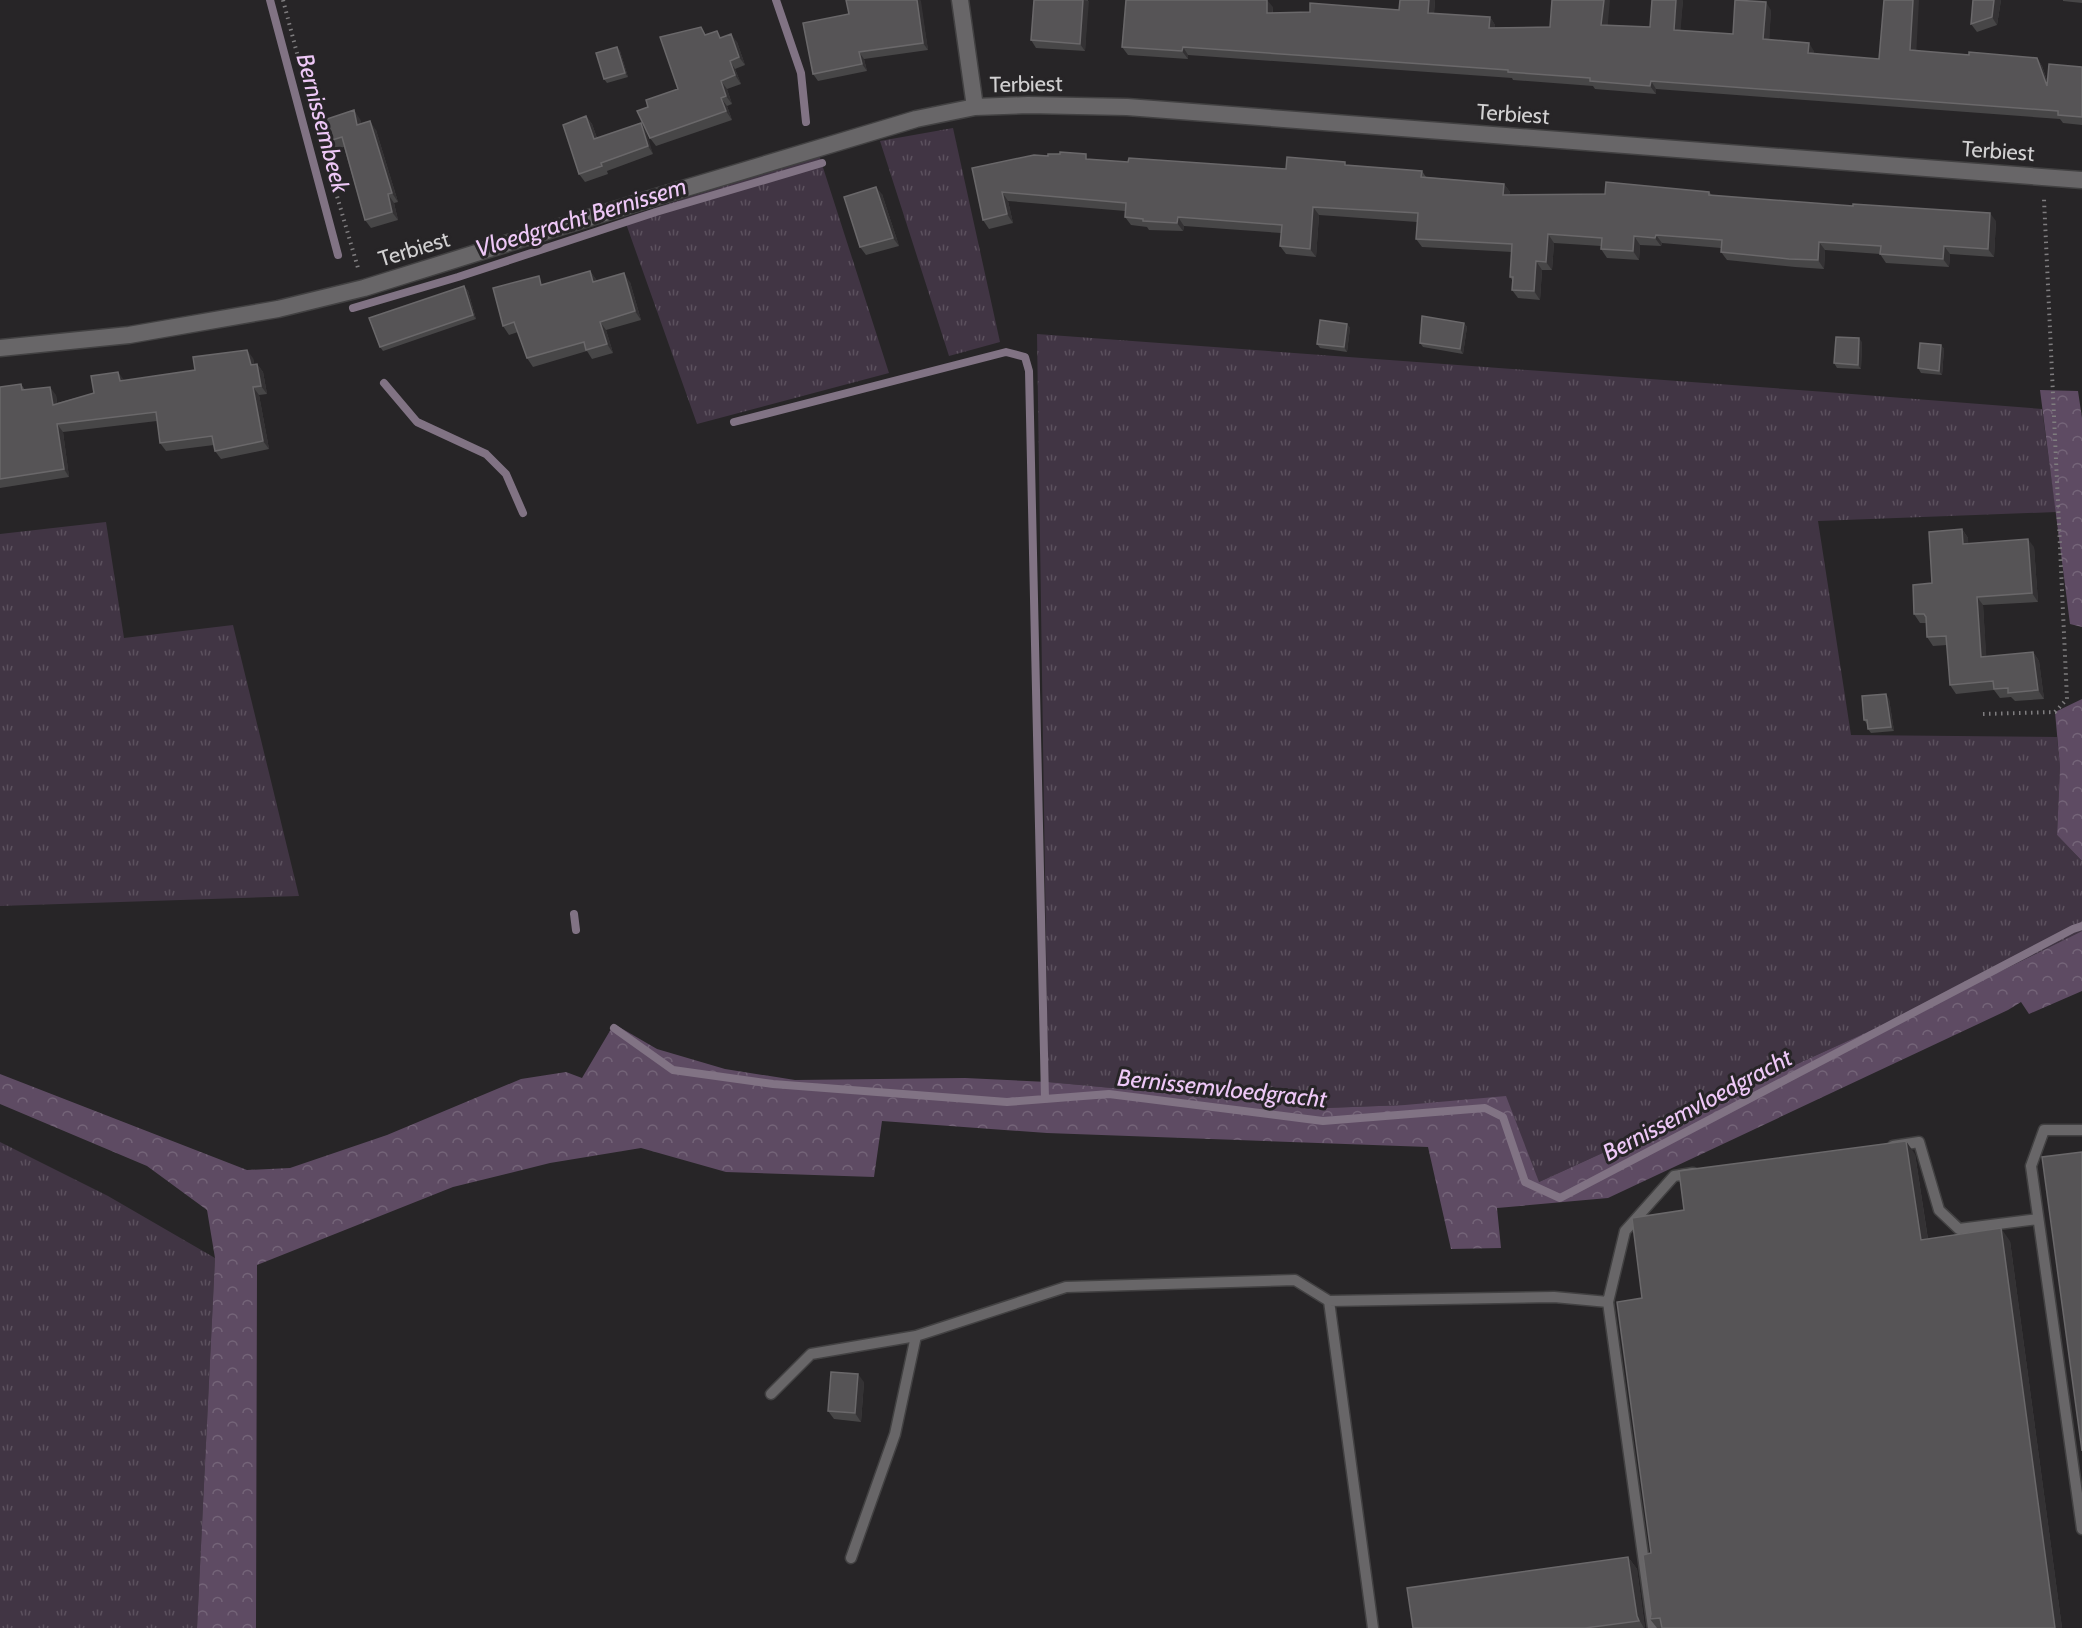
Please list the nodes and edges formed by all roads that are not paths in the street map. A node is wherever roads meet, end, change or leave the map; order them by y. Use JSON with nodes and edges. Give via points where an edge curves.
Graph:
{"nodes":[{"id":1,"x":960,"y":0,"type":"edge"},
{"id":2,"x":975,"y":107,"type":"junction"},
{"id":3,"x":2082,"y":180,"type":"edge"},
{"id":4,"x":0,"y":348,"type":"edge"},
{"id":5,"x":2082,"y":1130,"type":"edge"},
{"id":6,"x":1884,"y":1147,"type":"edge"},
{"id":7,"x":1709,"y":1171,"type":"edge"},
{"id":8,"x":2038,"y":1219,"type":"junction"},
{"id":9,"x":1329,"y":1301,"type":"junction"},
{"id":10,"x":1608,"y":1302,"type":"junction"},
{"id":11,"x":916,"y":1336,"type":"junction"},
{"id":12,"x":771,"y":1394,"type":"dead end"},
{"id":13,"x":2082,"y":1529,"type":"edge"},
{"id":14,"x":851,"y":1558,"type":"dead end"},
{"id":15,"x":1373,"y":1628,"type":"edge"},
{"id":16,"x":1653,"y":1628,"type":"edge"}],
"edges":[{"from":1,"to":2,"type":"street"},
{"from":2,"to":3,"type":"street","name":"Terbiest","via":[[1127,107]]},
{"from":2,"to":4,"type":"street","name":"Terbiest","via":[[916,119],[363,288],[278,309],[129,335]]},
{"from":5,"to":8,"type":"lane","via":[[2044,1130],[2031,1166]]},
{"from":6,"to":8,"type":"lane","via":[[1919,1142],[1939,1210],[1959,1229]]},
{"from":7,"to":10,"type":"lane","via":[[1674,1176],[1625,1231]]},
{"from":8,"to":13,"type":"lane"},
{"from":9,"to":10,"type":"lane","via":[[1554,1297]]},
{"from":9,"to":11,"type":"lane","via":[[1295,1280],[1066,1287]]},
{"from":9,"to":15,"type":"lane"},
{"from":10,"to":16,"type":"lane"},
{"from":11,"to":12,"type":"lane","via":[[811,1354]]},
{"from":11,"to":14,"type":"lane","via":[[895,1434]]}]}
